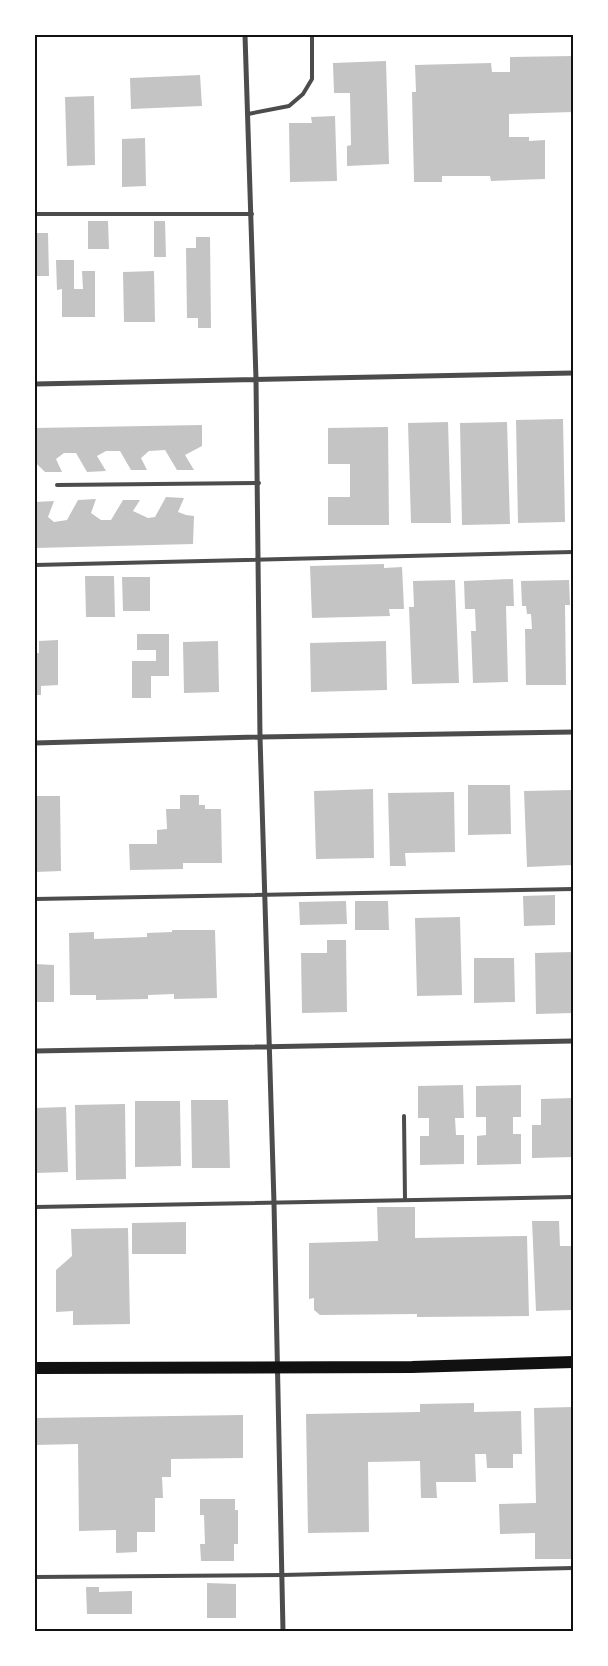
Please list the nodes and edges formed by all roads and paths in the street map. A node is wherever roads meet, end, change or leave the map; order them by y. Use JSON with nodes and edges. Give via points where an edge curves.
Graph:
{"nodes":[{"id":1,"x":245,"y":35,"type":"edge"},
{"id":2,"x":312,"y":35,"type":"edge"},
{"id":3,"x":248,"y":114,"type":"junction"},
{"id":4,"x":35,"y":214,"type":"edge"},
{"id":5,"x":252,"y":214,"type":"junction"},
{"id":6,"x":573,"y":373,"type":"edge"},
{"id":7,"x":256,"y":379,"type":"junction"},
{"id":8,"x":35,"y":384,"type":"edge"},
{"id":9,"x":259,"y":483,"type":"junction"},
{"id":10,"x":57,"y":485,"type":"dead end"},
{"id":11,"x":573,"y":552,"type":"edge"},
{"id":12,"x":259,"y":559,"type":"junction"},
{"id":13,"x":35,"y":565,"type":"edge"},
{"id":14,"x":573,"y":732,"type":"edge"},
{"id":15,"x":260,"y":737,"type":"junction"},
{"id":16,"x":35,"y":743,"type":"edge"},
{"id":17,"x":573,"y":889,"type":"edge"},
{"id":18,"x":266,"y":894,"type":"junction"},
{"id":19,"x":35,"y":899,"type":"edge"},
{"id":20,"x":573,"y":1041,"type":"edge"},
{"id":21,"x":270,"y":1047,"type":"junction"},
{"id":22,"x":35,"y":1051,"type":"edge"},
{"id":23,"x":404,"y":1116,"type":"dead end"},
{"id":24,"x":573,"y":1197,"type":"edge"},
{"id":25,"x":405,"y":1200,"type":"junction"},
{"id":26,"x":274,"y":1203,"type":"junction"},
{"id":27,"x":35,"y":1207,"type":"edge"},
{"id":28,"x":573,"y":1362,"type":"edge"},
{"id":29,"x":35,"y":1368,"type":"edge"},
{"id":30,"x":277,"y":1368,"type":"junction"},
{"id":31,"x":573,"y":1568,"type":"edge"},
{"id":32,"x":283,"y":1575,"type":"junction"},
{"id":33,"x":35,"y":1577,"type":"edge"},
{"id":34,"x":283,"y":1631,"type":"edge"}],
"edges":[{"from":1,"to":3,"type":"street"},
{"from":2,"to":3,"type":"lane","via":[[312,79],[303,94],[289,106]]},
{"from":3,"to":5,"type":"street"},
{"from":4,"to":5,"type":"lane"},
{"from":5,"to":7,"type":"street"},
{"from":6,"to":7,"type":"street"},
{"from":7,"to":8,"type":"street"},
{"from":7,"to":9,"type":"street"},
{"from":9,"to":10,"type":"lane"},
{"from":9,"to":12,"type":"street"},
{"from":11,"to":12,"type":"lane"},
{"from":12,"to":13,"type":"lane"},
{"from":12,"to":15,"type":"street"},
{"from":14,"to":15,"type":"street"},
{"from":15,"to":16,"type":"street"},
{"from":15,"to":18,"type":"street"},
{"from":17,"to":18,"type":"lane"},
{"from":18,"to":19,"type":"lane"},
{"from":18,"to":21,"type":"street"},
{"from":20,"to":21,"type":"street"},
{"from":21,"to":22,"type":"street"},
{"from":21,"to":26,"type":"street"},
{"from":23,"to":25,"type":"lane"},
{"from":24,"to":25,"type":"lane"},
{"from":25,"to":26,"type":"lane"},
{"from":26,"to":27,"type":"lane"},
{"from":26,"to":30,"type":"street"},
{"from":28,"to":30,"type":"main road"},
{"from":29,"to":30,"type":"main road"},
{"from":30,"to":32,"type":"street"},
{"from":31,"to":32,"type":"lane"},
{"from":32,"to":33,"type":"lane"},
{"from":32,"to":34,"type":"street"}]}
